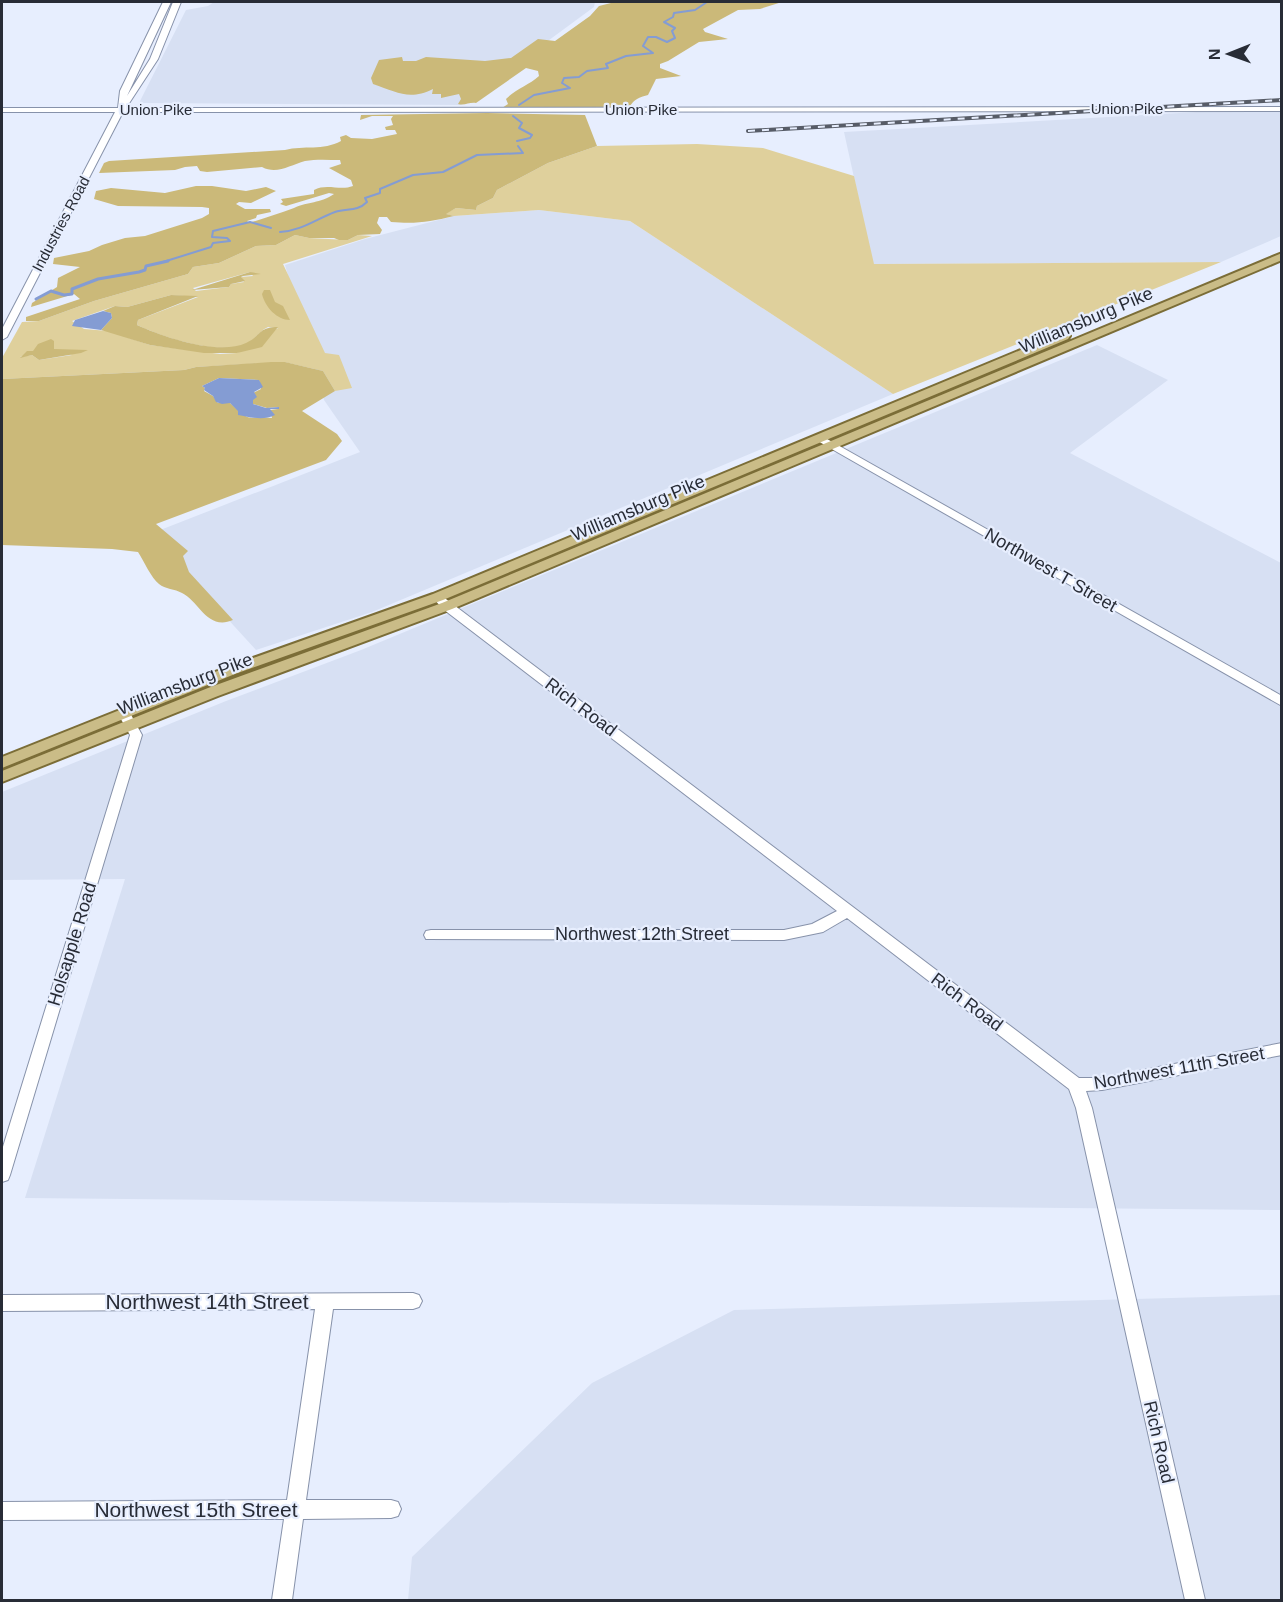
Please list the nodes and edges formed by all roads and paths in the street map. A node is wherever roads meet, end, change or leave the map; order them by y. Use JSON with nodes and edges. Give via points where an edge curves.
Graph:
{"nodes":[{"id":1,"x":167,"y":2,"type":"edge"},
{"id":2,"x":177,"y":2,"type":"edge"},
{"id":3,"x":1281,"y":109,"type":"edge"},
{"id":4,"x":2,"y":110,"type":"edge"},
{"id":5,"x":120,"y":110,"type":"junction"},
{"id":6,"x":1281,"y":246,"type":"edge"},
{"id":7,"x":1281,"y":256,"type":"edge"},
{"id":8,"x":2,"y":337,"type":"edge"},
{"id":9,"x":820,"y":438,"type":"junction"},
{"id":10,"x":833,"y":446,"type":"junction"},
{"id":11,"x":442,"y":601,"type":"junction"},
{"id":12,"x":1281,"y":702,"type":"edge"},
{"id":13,"x":127,"y":720,"type":"junction"},
{"id":14,"x":2,"y":763,"type":"edge"},
{"id":15,"x":2,"y":777,"type":"edge"},
{"id":16,"x":847,"y":911,"type":"junction"},
{"id":17,"x":431,"y":935,"type":"dead end"},
{"id":18,"x":1281,"y":1049,"type":"edge"},
{"id":19,"x":1077,"y":1085,"type":"junction"},
{"id":20,"x":2,"y":1175,"type":"edge"},
{"id":21,"x":413,"y":1301,"type":"dead end"},
{"id":22,"x":325,"y":1302,"type":"junction"},
{"id":23,"x":2,"y":1303,"type":"edge"},
{"id":24,"x":295,"y":1509,"type":"junction"},
{"id":25,"x":391,"y":1509,"type":"dead end"},
{"id":26,"x":2,"y":1511,"type":"edge"},
{"id":27,"x":282,"y":1600,"type":"edge"},
{"id":28,"x":1195,"y":1600,"type":"edge"}],
"edges":[{"from":1,"to":5,"type":"street","name":"Industries Road","via":[[124,91]]},
{"from":2,"to":5,"type":"street","name":"Industries Road","via":[[144,80]]},
{"from":3,"to":5,"type":"street","name":"Union Pike"},
{"from":4,"to":5,"type":"street","name":"Union Pike"},
{"from":5,"to":8,"type":"street","name":"Industries Road"},
{"from":6,"to":9,"type":"main road","name":"Williamsburg Pike"},
{"from":7,"to":10,"type":"main road","name":"Williamsburg Pike"},
{"from":9,"to":10,"type":"street","name":"Northwest T Street"},
{"from":9,"to":11,"type":"main road","name":"Williamsburg Pike"},
{"from":10,"to":11,"type":"main road","name":"Williamsburg Pike"},
{"from":10,"to":12,"type":"street","name":"Northwest T Street"},
{"from":11,"to":13,"type":"main road","name":"Williamsburg Pike","via":[[348,644]]},
{"from":11,"to":16,"type":"street","name":"Rich Road"},
{"from":13,"to":14,"type":"main road","name":"Williamsburg Pike"},
{"from":13,"to":15,"type":"main road","name":"Williamsburg Pike"},
{"from":13,"to":20,"type":"street","name":"Holsapple Road","via":[[136,735]]},
{"from":16,"to":17,"type":"street","name":"Northwest 12th Street","via":[[828,925],[784,934]]},
{"from":16,"to":19,"type":"street","name":"Rich Road"},
{"from":18,"to":19,"type":"street","name":"Northwest 11th Street","via":[[1102,1084]]},
{"from":19,"to":28,"type":"street","name":"Rich Road"},
{"from":21,"to":22,"type":"street","name":"Northwest 14th Street"},
{"from":22,"to":23,"type":"street","name":"Northwest 14th Street"},
{"from":22,"to":24,"type":"street"},
{"from":24,"to":25,"type":"street","name":"Northwest 15th Street"},
{"from":24,"to":26,"type":"street","name":"Northwest 15th Street"},
{"from":24,"to":27,"type":"street"}]}
